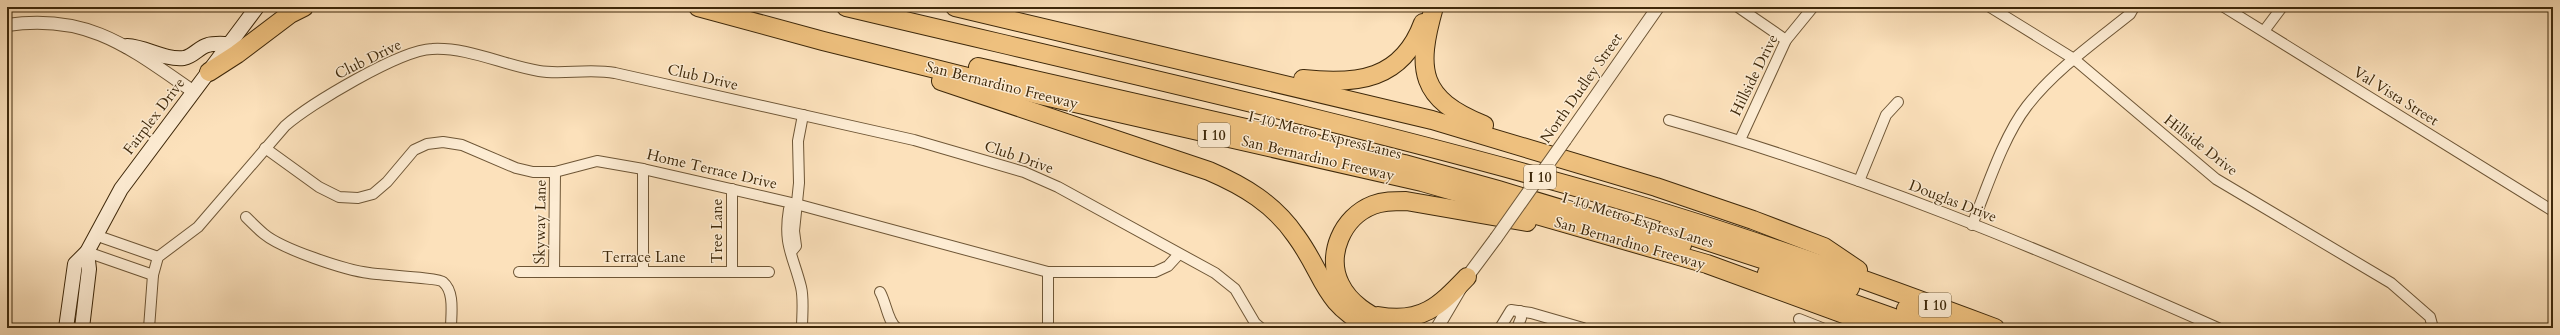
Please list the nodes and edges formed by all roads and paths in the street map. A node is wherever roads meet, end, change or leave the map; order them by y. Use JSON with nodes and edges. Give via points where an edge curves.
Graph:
{"nodes":[{"id":1,"x":258,"y":7,"type":"edge"},
{"id":2,"x":304,"y":7,"type":"edge"},
{"id":3,"x":698,"y":7,"type":"edge"},
{"id":4,"x":745,"y":7,"type":"edge"},
{"id":5,"x":846,"y":7,"type":"edge"},
{"id":6,"x":955,"y":7,"type":"edge"},
{"id":7,"x":1428,"y":7,"type":"edge"},
{"id":8,"x":1434,"y":7,"type":"edge"},
{"id":9,"x":1658,"y":7,"type":"edge"},
{"id":10,"x":1738,"y":7,"type":"edge"},
{"id":11,"x":1813,"y":7,"type":"edge"},
{"id":12,"x":1990,"y":7,"type":"edge"},
{"id":13,"x":2134,"y":7,"type":"edge"},
{"id":14,"x":2224,"y":7,"type":"edge"},
{"id":15,"x":2282,"y":7,"type":"edge"},
{"id":16,"x":7,"y":25,"type":"edge"},
{"id":17,"x":2264,"y":31,"type":"junction"},
{"id":18,"x":1786,"y":40,"type":"junction"},
{"id":19,"x":823,"y":41,"type":"junction"},
{"id":20,"x":230,"y":44,"type":"junction"},
{"id":21,"x":127,"y":46,"type":"junction"},
{"id":22,"x":2074,"y":59,"type":"junction"},
{"id":23,"x":209,"y":72,"type":"junction"},
{"id":24,"x":1224,"y":72,"type":"junction"},
{"id":25,"x":1201,"y":90,"type":"junction"},
{"id":26,"x":194,"y":92,"type":"junction"},
{"id":27,"x":1898,"y":102,"type":"dead end"},
{"id":28,"x":803,"y":115,"type":"junction"},
{"id":29,"x":1669,"y":120,"type":"dead end"},
{"id":30,"x":1740,"y":140,"type":"junction"},
{"id":31,"x":265,"y":148,"type":"junction"},
{"id":32,"x":1574,"y":162,"type":"junction"},
{"id":33,"x":643,"y":169,"type":"junction"},
{"id":34,"x":555,"y":172,"type":"junction"},
{"id":35,"x":1860,"y":181,"type":"junction"},
{"id":36,"x":732,"y":189,"type":"junction"},
{"id":37,"x":796,"y":204,"type":"junction"},
{"id":38,"x":2553,"y":211,"type":"edge"},
{"id":39,"x":246,"y":217,"type":"dead end"},
{"id":40,"x":1972,"y":225,"type":"junction"},
{"id":41,"x":1603,"y":234,"type":"junction"},
{"id":42,"x":95,"y":235,"type":"junction"},
{"id":43,"x":87,"y":252,"type":"junction"},
{"id":44,"x":1179,"y":254,"type":"junction"},
{"id":45,"x":158,"y":256,"type":"junction"},
{"id":46,"x":519,"y":272,"type":"dead end"},
{"id":47,"x":554,"y":272,"type":"junction"},
{"id":48,"x":643,"y":272,"type":"junction"},
{"id":49,"x":732,"y":272,"type":"junction"},
{"id":50,"x":769,"y":272,"type":"dead end"},
{"id":51,"x":1048,"y":272,"type":"junction"},
{"id":52,"x":153,"y":275,"type":"junction"},
{"id":53,"x":1467,"y":277,"type":"junction"},
{"id":54,"x":1875,"y":282,"type":"junction"},
{"id":55,"x":880,"y":292,"type":"dead end"},
{"id":56,"x":1520,"y":311,"type":"junction"},
{"id":57,"x":1800,"y":319,"type":"dead end"},
{"id":58,"x":1369,"y":321,"type":"edge"},
{"id":59,"x":66,"y":328,"type":"edge"},
{"id":60,"x":82,"y":328,"type":"edge"},
{"id":61,"x":149,"y":328,"type":"edge"},
{"id":62,"x":451,"y":328,"type":"edge"},
{"id":63,"x":802,"y":328,"type":"edge"},
{"id":64,"x":897,"y":328,"type":"edge"},
{"id":65,"x":1048,"y":328,"type":"edge"},
{"id":66,"x":1261,"y":328,"type":"edge"},
{"id":67,"x":1394,"y":328,"type":"edge"},
{"id":68,"x":1437,"y":328,"type":"edge"},
{"id":69,"x":1500,"y":328,"type":"edge"},
{"id":70,"x":1517,"y":328,"type":"edge"},
{"id":71,"x":1580,"y":328,"type":"edge"},
{"id":72,"x":1822,"y":328,"type":"edge"},
{"id":73,"x":1882,"y":328,"type":"edge"},
{"id":74,"x":1922,"y":328,"type":"edge"},
{"id":75,"x":1958,"y":328,"type":"edge"},
{"id":76,"x":1995,"y":328,"type":"edge"},
{"id":77,"x":2218,"y":328,"type":"edge"},
{"id":78,"x":2433,"y":328,"type":"edge"}],
"edges":[{"from":1,"to":20,"type":"main road","name":"Fairplex Drive"},
{"from":2,"to":23,"type":"highway","via":[[290,14],[238,54]]},
{"from":3,"to":19,"type":"highway","name":"San Bernardino Freeway","number":"I 10"},
{"from":4,"to":74,"type":"highway","name":"I-10 Metro ExpressLanes","via":[[984,69],[1352,152],[1476,184],[1653,235]]},
{"from":5,"to":25,"type":"highway","number":"I 10"},
{"from":6,"to":24,"type":"highway"},
{"from":7,"to":24,"type":"highway","via":[[1418,38],[1399,61],[1373,76],[1358,81],[1336,83]]},
{"from":8,"to":32,"type":"highway","via":[[1425,38],[1425,64],[1430,86],[1438,97],[1462,116]]},
{"from":9,"to":53,"type":"street","name":"North Dudley Street","bridge":true},
{"from":10,"to":18,"type":"street"},
{"from":11,"to":18,"type":"street","name":"Hillside Drive"},
{"from":12,"to":22,"type":"street","name":"Hillside Drive"},
{"from":13,"to":22,"type":"street","via":[[2130,14]]},
{"from":14,"to":17,"type":"street","name":"Val Vista Street"},
{"from":15,"to":17,"type":"street"},
{"from":16,"to":21,"type":"street","via":[[30,22],[66,23],[105,35]]},
{"from":17,"to":38,"type":"street","name":"Val Vista Street"},
{"from":18,"to":30,"type":"street","name":"Hillside Drive"},
{"from":19,"to":41,"type":"highway","name":"San Bernardino Freeway","number":"I 10","via":[[1048,97],[1422,182]]},
{"from":19,"to":58,"type":"highway","via":[[1209,171],[1234,182],[1268,204],[1297,236],[1331,298],[1353,318]]},
{"from":20,"to":21,"type":"main road","via":[[207,45],[196,54],[184,58],[167,57],[139,47]]},
{"from":20,"to":23,"type":"main road","name":"Fairplex Drive"},
{"from":21,"to":26,"type":"street"},
{"from":22,"to":40,"type":"street","via":[[2027,106],[2002,151]]},
{"from":22,"to":78,"type":"street","name":"Hillside Drive","via":[[2216,179],[2391,283],[2430,317]]},
{"from":23,"to":26,"type":"main road","name":"Fairplex Drive"},
{"from":24,"to":32,"type":"highway","via":[[1432,120]]},
{"from":25,"to":54,"type":"highway","number":"I 10","via":[[1462,156],[1618,199]]},
{"from":25,"to":75,"type":"highway","name":"I-10 Metro ExpressLanes","via":[[1230,111],[1562,197],[1818,276]]},
{"from":26,"to":42,"type":"main road","name":"Fairplex Drive","via":[[121,189]]},
{"from":27,"to":35,"type":"street","via":[[1886,115]]},
{"from":28,"to":31,"type":"street","name":"Club Drive","via":[[609,72],[540,71],[454,50],[430,49],[408,55],[327,95],[301,112]]},
{"from":28,"to":37,"type":"street","via":[[798,141],[799,183]]},
{"from":28,"to":44,"type":"street","name":"Club Drive","via":[[914,140],[1035,176]]},
{"from":29,"to":30,"type":"street","name":"Douglas Drive"},
{"from":30,"to":35,"type":"street","name":"Douglas Drive"},
{"from":31,"to":34,"type":"street","name":"Home Terrace Drive","via":[[319,187],[339,197],[352,198],[373,194],[387,182],[414,150],[427,144],[443,142],[462,145],[516,168]]},
{"from":31,"to":45,"type":"street","name":"Club Drive","via":[[198,227]]},
{"from":32,"to":54,"type":"highway","via":[[1656,187],[1824,247]]},
{"from":33,"to":34,"type":"street","name":"Home Terrace Drive","via":[[597,161]]},
{"from":33,"to":36,"type":"street","name":"Home Terrace Drive"},
{"from":33,"to":48,"type":"street"},
{"from":34,"to":47,"type":"street","name":"Skyway Lane"},
{"from":35,"to":40,"type":"street","name":"Douglas Drive"},
{"from":36,"to":37,"type":"street","name":"Home Terrace Drive"},
{"from":36,"to":49,"type":"street","name":"Tree Lane"},
{"from":37,"to":51,"type":"street","name":"Home Terrace Drive"},
{"from":37,"to":63,"type":"street","via":[[789,209],[796,246],[791,252],[802,289]]},
{"from":39,"to":62,"type":"street","via":[[265,235],[314,258],[367,273],[407,278],[435,278],[443,281],[450,293]]},
{"from":40,"to":77,"type":"street","name":"Douglas Drive","via":[[2105,278]]},
{"from":41,"to":58,"type":"highway","via":[[1406,201],[1387,201],[1372,205],[1346,226],[1338,239],[1334,255],[1340,285]]},
{"from":41,"to":73,"type":"highway","name":"San Bernardino Freeway","number":"I 10","via":[[1707,264]]},
{"from":42,"to":43,"type":"main road","name":"Fairplex Drive"},
{"from":42,"to":45,"type":"street"},
{"from":43,"to":52,"type":"street"},
{"from":43,"to":59,"type":"main road","name":"Fairplex Drive","via":[[75,264]]},
{"from":43,"to":60,"type":"main road","name":"Fairplex Drive","via":[[89,269]]},
{"from":44,"to":51,"type":"street","name":"Home Terrace Drive","via":[[1168,266],[1155,272]]},
{"from":44,"to":66,"type":"street","name":"Club Drive","via":[[1226,280]]},
{"from":45,"to":52,"type":"street"},
{"from":46,"to":47,"type":"street","name":"Terrace Lane"},
{"from":47,"to":48,"type":"street","name":"Terrace Lane"},
{"from":48,"to":49,"type":"street","name":"Terrace Lane"},
{"from":49,"to":50,"type":"street","name":"Terrace Lane"},
{"from":51,"to":65,"type":"street"},
{"from":52,"to":61,"type":"street"},
{"from":53,"to":58,"type":"highway","via":[[1440,305],[1428,312]]},
{"from":53,"to":68,"type":"street","name":"North Dudley Street"},
{"from":54,"to":76,"type":"highway","number":"I 10"},
{"from":55,"to":64,"type":"street","via":[[887,302],[893,326]]},
{"from":56,"to":69,"type":"street","via":[[1511,310]]},
{"from":56,"to":70,"type":"street","via":[[1522,318]]},
{"from":56,"to":71,"type":"street"},
{"from":57,"to":72,"type":"street"},
{"from":58,"to":67,"type":"highway"}]}
